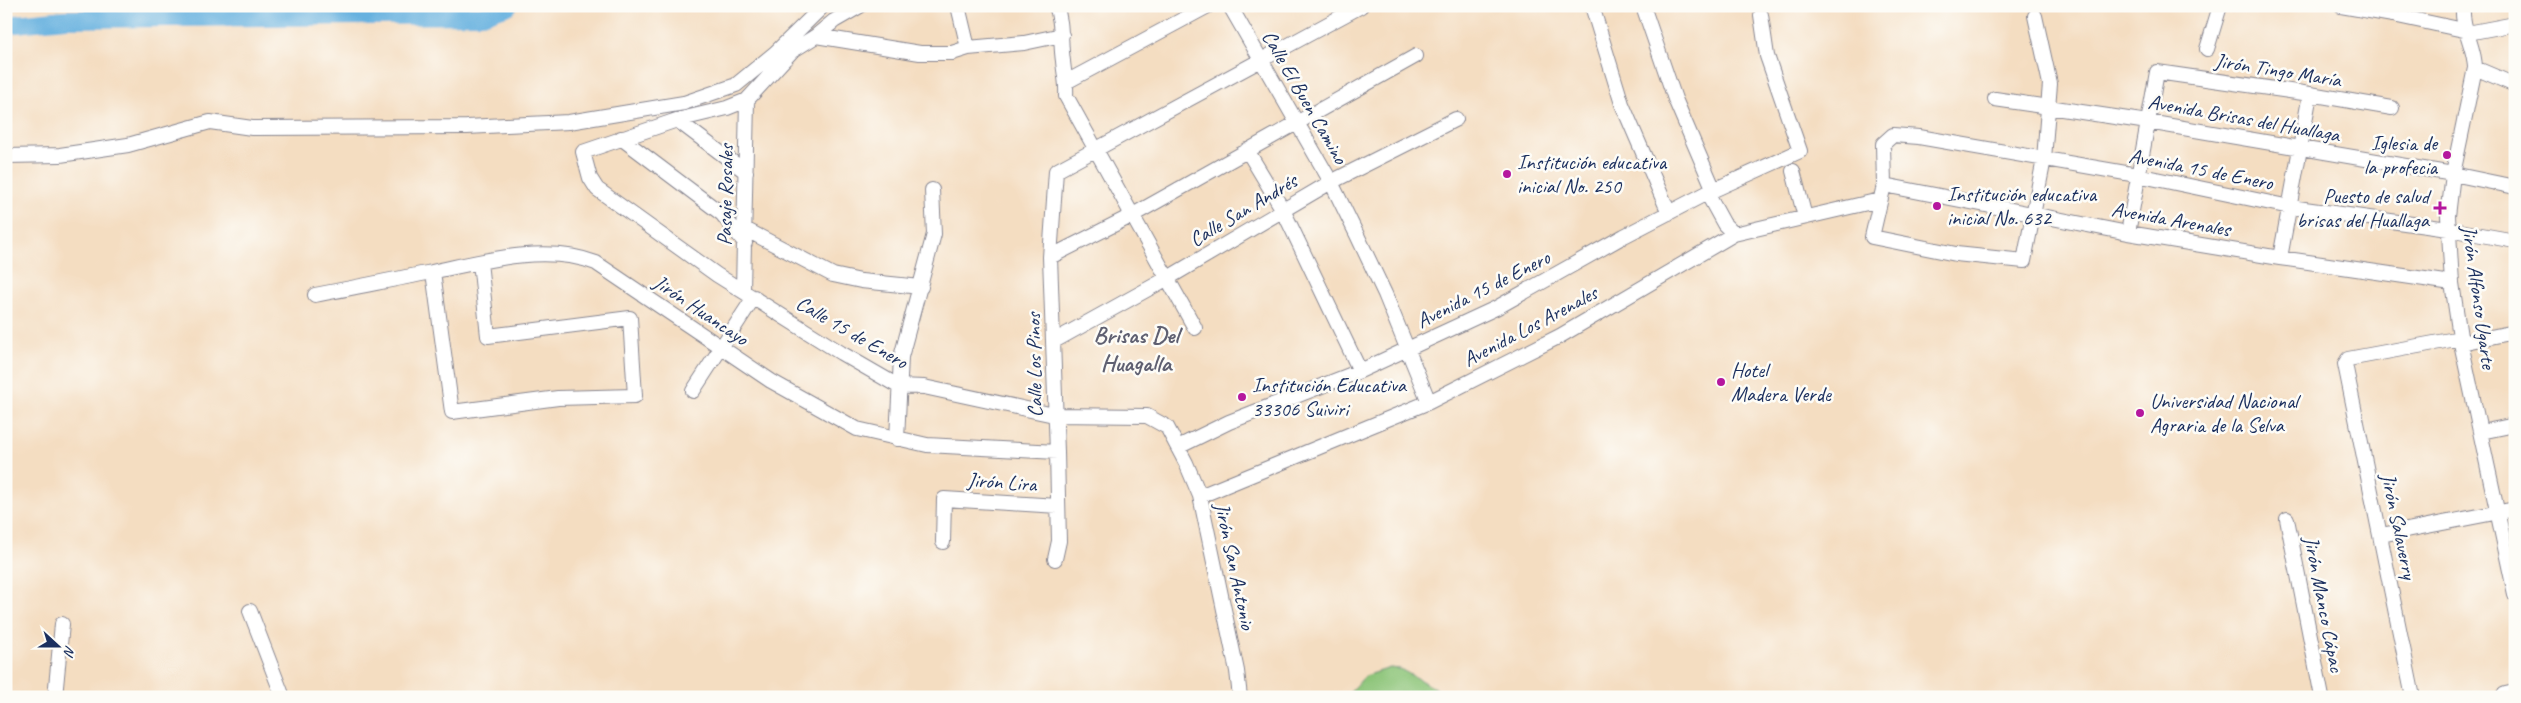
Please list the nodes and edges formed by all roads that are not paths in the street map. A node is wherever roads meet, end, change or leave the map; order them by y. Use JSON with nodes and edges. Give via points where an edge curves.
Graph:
{"nodes":[{"id":1,"x":824,"y":6,"type":"edge"},
{"id":2,"x":860,"y":6,"type":"edge"},
{"id":3,"x":958,"y":6,"type":"edge"},
{"id":4,"x":1056,"y":6,"type":"edge"},
{"id":5,"x":1208,"y":6,"type":"edge"},
{"id":6,"x":1230,"y":6,"type":"edge"},
{"id":7,"x":1362,"y":6,"type":"edge"},
{"id":8,"x":1592,"y":6,"type":"edge"},
{"id":9,"x":1643,"y":6,"type":"edge"},
{"id":10,"x":2220,"y":6,"type":"edge"},
{"id":11,"x":2463,"y":6,"type":"edge"},
{"id":12,"x":2350,"y":7,"type":"edge"},
{"id":13,"x":2394,"y":10,"type":"edge"},
{"id":14,"x":1761,"y":15,"type":"dead end"},
{"id":15,"x":2035,"y":16,"type":"dead end"},
{"id":16,"x":2515,"y":24,"type":"edge"},
{"id":17,"x":2464,"y":30,"type":"junction"},
{"id":18,"x":1062,"y":35,"type":"junction"},
{"id":19,"x":816,"y":36,"type":"junction"},
{"id":20,"x":968,"y":48,"type":"junction"},
{"id":21,"x":2207,"y":49,"type":"dead end"},
{"id":22,"x":1416,"y":56,"type":"dead end"},
{"id":23,"x":1260,"y":60,"type":"junction"},
{"id":24,"x":2475,"y":68,"type":"junction"},
{"id":25,"x":1068,"y":81,"type":"junction"},
{"id":26,"x":2515,"y":85,"type":"edge"},
{"id":27,"x":2310,"y":94,"type":"junction"},
{"id":28,"x":1995,"y":99,"type":"dead end"},
{"id":29,"x":747,"y":100,"type":"junction"},
{"id":30,"x":2048,"y":106,"type":"junction"},
{"id":31,"x":2392,"y":108,"type":"dead end"},
{"id":32,"x":1456,"y":119,"type":"dead end"},
{"id":33,"x":677,"y":120,"type":"junction"},
{"id":34,"x":2148,"y":122,"type":"junction"},
{"id":35,"x":1296,"y":123,"type":"junction"},
{"id":36,"x":621,"y":138,"type":"junction"},
{"id":37,"x":2301,"y":148,"type":"junction"},
{"id":38,"x":1095,"y":150,"type":"junction"},
{"id":39,"x":1247,"y":150,"type":"junction"},
{"id":40,"x":6,"y":156,"type":"edge"},
{"id":41,"x":2044,"y":159,"type":"junction"},
{"id":42,"x":1793,"y":171,"type":"dead end"},
{"id":43,"x":746,"y":172,"type":"junction"},
{"id":44,"x":2453,"y":174,"type":"junction"},
{"id":45,"x":2137,"y":175,"type":"junction"},
{"id":46,"x":1331,"y":182,"type":"junction"},
{"id":47,"x":1884,"y":185,"type":"junction"},
{"id":48,"x":2515,"y":187,"type":"edge"},
{"id":49,"x":932,"y":190,"type":"dead end"},
{"id":50,"x":1711,"y":191,"type":"junction"},
{"id":51,"x":1880,"y":200,"type":"junction"},
{"id":52,"x":2290,"y":207,"type":"junction"},
{"id":53,"x":1283,"y":210,"type":"junction"},
{"id":54,"x":1669,"y":213,"type":"junction"},
{"id":55,"x":2034,"y":214,"type":"junction"},
{"id":56,"x":1131,"y":216,"type":"junction"},
{"id":57,"x":1804,"y":217,"type":"junction"},
{"id":58,"x":2448,"y":229,"type":"junction"},
{"id":59,"x":2128,"y":233,"type":"junction"},
{"id":60,"x":1734,"y":234,"type":"junction"},
{"id":61,"x":745,"y":236,"type":"junction"},
{"id":62,"x":2515,"y":241,"type":"edge"},
{"id":63,"x":1050,"y":257,"type":"junction"},
{"id":64,"x":2280,"y":258,"type":"junction"},
{"id":65,"x":480,"y":262,"type":"junction"},
{"id":66,"x":433,"y":272,"type":"junction"},
{"id":67,"x":1168,"y":278,"type":"junction"},
{"id":68,"x":2452,"y":283,"type":"junction"},
{"id":69,"x":921,"y":287,"type":"junction"},
{"id":70,"x":748,"y":294,"type":"junction"},
{"id":71,"x":315,"y":295,"type":"dead end"},
{"id":72,"x":1194,"y":328,"type":"dead end"},
{"id":73,"x":2515,"y":332,"type":"edge"},
{"id":74,"x":1054,"y":341,"type":"junction"},
{"id":75,"x":2461,"y":341,"type":"junction"},
{"id":76,"x":720,"y":347,"type":"junction"},
{"id":77,"x":1407,"y":350,"type":"junction"},
{"id":78,"x":1360,"y":371,"type":"junction"},
{"id":79,"x":898,"y":386,"type":"junction"},
{"id":80,"x":693,"y":391,"type":"dead end"},
{"id":81,"x":1429,"y":402,"type":"junction"},
{"id":82,"x":1054,"y":415,"type":"junction"},
{"id":83,"x":2515,"y":425,"type":"edge"},
{"id":84,"x":2481,"y":432,"type":"junction"},
{"id":85,"x":897,"y":439,"type":"junction"},
{"id":86,"x":1178,"y":447,"type":"junction"},
{"id":87,"x":1057,"y":452,"type":"junction"},
{"id":88,"x":1200,"y":496,"type":"junction"},
{"id":89,"x":1058,"y":506,"type":"junction"},
{"id":90,"x":2515,"y":509,"type":"edge"},
{"id":91,"x":2498,"y":512,"type":"junction"},
{"id":92,"x":2287,"y":518,"type":"dead end"},
{"id":93,"x":2380,"y":535,"type":"junction"},
{"id":94,"x":943,"y":542,"type":"dead end"},
{"id":95,"x":1055,"y":559,"type":"dead end"},
{"id":96,"x":2515,"y":594,"type":"edge"},
{"id":97,"x":250,"y":611,"type":"dead end"},
{"id":98,"x":62,"y":624,"type":"dead end"},
{"id":99,"x":2515,"y":695,"type":"edge"},
{"id":100,"x":55,"y":697,"type":"edge"},
{"id":101,"x":283,"y":697,"type":"edge"},
{"id":102,"x":1240,"y":697,"type":"edge"},
{"id":103,"x":2322,"y":697,"type":"edge"},
{"id":104,"x":2413,"y":697,"type":"edge"},
{"id":105,"x":2506,"y":697,"type":"edge"}],
"edges":[{"from":1,"to":40,"type":"street","via":[[736,86],[684,103],[569,122],[467,127],[252,128],[210,122],[128,145],[60,156]]},
{"from":2,"to":19,"type":"street"},
{"from":3,"to":20,"type":"street"},
{"from":4,"to":18,"type":"street"},
{"from":5,"to":25,"type":"street"},
{"from":6,"to":23,"type":"street","name":"Calle El Buen Camino"},
{"from":7,"to":23,"type":"street"},
{"from":8,"to":54,"type":"street","via":[[1622,104]]},
{"from":9,"to":50,"type":"street"},
{"from":10,"to":21,"type":"street"},
{"from":11,"to":17,"type":"street","name":"Jirón Alfonso Ugarte"},
{"from":12,"to":13,"type":"street"},
{"from":13,"to":17,"type":"street"},
{"from":14,"to":50,"type":"street","name":"Avenida 15 de Enero","via":[[1767,56],[1800,151]]},
{"from":15,"to":30,"type":"street","via":[[2048,78]]},
{"from":16,"to":17,"type":"street","via":[[2473,32]]},
{"from":17,"to":24,"type":"street","name":"Jirón Alfonso Ugarte","via":[[2475,56]]},
{"from":18,"to":20,"type":"street","via":[[1024,43]]},
{"from":18,"to":25,"type":"street","via":[[1063,62]]},
{"from":19,"to":20,"type":"street","via":[[920,53],[952,53]]},
{"from":19,"to":29,"type":"street","via":[[792,51]]},
{"from":22,"to":35,"type":"street"},
{"from":23,"to":35,"type":"street","name":"Calle El Buen Camino"},
{"from":23,"to":38,"type":"street"},
{"from":24,"to":26,"type":"street"},
{"from":24,"to":44,"type":"street","name":"Jirón Alfonso Ugarte"},
{"from":25,"to":38,"type":"street","via":[[1066,96]]},
{"from":27,"to":31,"type":"street","name":"Jirón Tingo María"},
{"from":27,"to":34,"type":"street","name":"Jirón Tingo María","via":[[2157,72]]},
{"from":27,"to":37,"type":"street"},
{"from":28,"to":30,"type":"street","name":"Avenida Brisas del Huallaga"},
{"from":29,"to":33,"type":"street"},
{"from":29,"to":43,"type":"street","name":"Pasaje Rosales"},
{"from":30,"to":34,"type":"street","name":"Avenida Brisas del Huallaga"},
{"from":30,"to":41,"type":"street"},
{"from":32,"to":46,"type":"street","name":"Calle San Andrés"},
{"from":33,"to":36,"type":"street"},
{"from":33,"to":43,"type":"street"},
{"from":34,"to":37,"type":"street","name":"Avenida Brisas del Huallaga"},
{"from":34,"to":45,"type":"street"},
{"from":35,"to":39,"type":"street"},
{"from":35,"to":46,"type":"street","name":"Calle El Buen Camino"},
{"from":36,"to":61,"type":"street","via":[[722,214]]},
{"from":36,"to":70,"type":"street","name":"Calle 15 de Enero","via":[[583,152],[597,190]]},
{"from":37,"to":44,"type":"street","name":"Avenida Brisas del Huallaga"},
{"from":37,"to":52,"type":"street"},
{"from":38,"to":56,"type":"street"},
{"from":38,"to":63,"type":"street","name":"Calle Los Pinos","via":[[1056,171]]},
{"from":39,"to":53,"type":"street"},
{"from":39,"to":56,"type":"street"},
{"from":41,"to":45,"type":"street","name":"Avenida 15 de Enero"},
{"from":41,"to":47,"type":"street","name":"Avenida 15 de Enero","via":[[1893,135],[1883,144]]},
{"from":41,"to":55,"type":"street"},
{"from":42,"to":57,"type":"street"},
{"from":43,"to":61,"type":"street","name":"Pasaje Rosales"},
{"from":44,"to":48,"type":"street","name":"Avenida Brisas del Huallaga"},
{"from":44,"to":58,"type":"street","name":"Jirón Alfonso Ugarte"},
{"from":45,"to":52,"type":"street","name":"Avenida 15 de Enero"},
{"from":45,"to":59,"type":"street"},
{"from":46,"to":53,"type":"street","name":"Calle San Andrés"},
{"from":46,"to":77,"type":"street","name":"Calle El Buen Camino","via":[[1385,294]]},
{"from":47,"to":51,"type":"street"},
{"from":47,"to":55,"type":"street","name":"Avenida Arenales"},
{"from":49,"to":69,"type":"street","via":[[934,234]]},
{"from":50,"to":54,"type":"street","name":"Avenida 15 de Enero"},
{"from":50,"to":60,"type":"street","via":[[1724,224]]},
{"from":51,"to":55,"type":"street","via":[[1872,237],[1956,254],[2024,260]]},
{"from":51,"to":57,"type":"street","name":"Avenida Los Arenales"},
{"from":52,"to":58,"type":"street","name":"Avenida 15 de Enero"},
{"from":52,"to":64,"type":"street"},
{"from":53,"to":67,"type":"street","name":"Calle San Andrés"},
{"from":53,"to":78,"type":"street"},
{"from":54,"to":77,"type":"street","name":"Avenida 15 de Enero","via":[[1496,308]]},
{"from":55,"to":59,"type":"street","name":"Avenida Arenales"},
{"from":56,"to":63,"type":"street"},
{"from":56,"to":67,"type":"street"},
{"from":57,"to":60,"type":"street","name":"Avenida Los Arenales"},
{"from":58,"to":62,"type":"street","name":"Avenida 15 de Enero"},
{"from":58,"to":68,"type":"street","name":"Jirón Alfonso Ugarte"},
{"from":59,"to":64,"type":"street","name":"Avenida Arenales"},
{"from":60,"to":81,"type":"street","name":"Avenida Los Arenales","via":[[1560,336]]},
{"from":61,"to":69,"type":"street","via":[[833,275]]},
{"from":61,"to":70,"type":"street","name":"Pasaje Rosales"},
{"from":63,"to":74,"type":"street","name":"Calle Los Pinos"},
{"from":64,"to":68,"type":"street","name":"Avenida Arenales"},
{"from":65,"to":66,"type":"street","name":"Jirón Huancayo"},
{"from":65,"to":66,"type":"street","via":[[488,336],[630,318],[635,396],[558,398],[452,412]]},
{"from":65,"to":76,"type":"street","name":"Jirón Huancayo","via":[[494,258],[579,256],[596,263]]},
{"from":66,"to":71,"type":"street","name":"Jirón Huancayo"},
{"from":67,"to":72,"type":"street"},
{"from":67,"to":74,"type":"street","name":"Calle San Andrés"},
{"from":68,"to":75,"type":"street","name":"Jirón Alfonso Ugarte"},
{"from":69,"to":79,"type":"street","via":[[901,357]]},
{"from":70,"to":76,"type":"street"},
{"from":70,"to":79,"type":"street","name":"Calle 15 de Enero"},
{"from":73,"to":75,"type":"street"},
{"from":74,"to":82,"type":"street","name":"Calle Los Pinos"},
{"from":75,"to":84,"type":"street","name":"Jirón Alfonso Ugarte"},
{"from":75,"to":93,"type":"street","name":"Jirón Salaverry","via":[[2348,359],[2345,364]]},
{"from":76,"to":80,"type":"street"},
{"from":76,"to":85,"type":"street","name":"Jirón Huancayo","via":[[826,414],[857,429]]},
{"from":77,"to":78,"type":"street","name":"Avenida 15 de Enero"},
{"from":77,"to":81,"type":"street","name":"Calle El Buen Camino"},
{"from":78,"to":86,"type":"street","name":"Avenida 15 de Enero","via":[[1229,422]]},
{"from":79,"to":82,"type":"street","name":"Calle 15 de Enero","via":[[924,387]]},
{"from":79,"to":85,"type":"street"},
{"from":81,"to":88,"type":"street","name":"Avenida Los Arenales"},
{"from":82,"to":86,"type":"street","name":"Calle 15 de Enero","via":[[1147,416],[1167,427]]},
{"from":82,"to":87,"type":"street","name":"Calle Los Pinos"},
{"from":83,"to":84,"type":"street"},
{"from":84,"to":91,"type":"street","name":"Jirón Alfonso Ugarte"},
{"from":85,"to":87,"type":"street","name":"Jirón Huancayo","via":[[927,445]]},
{"from":86,"to":88,"type":"street","name":"Jirón San Antonio"},
{"from":87,"to":89,"type":"street","name":"Calle Los Pinos"},
{"from":88,"to":102,"type":"street","name":"Jirón San Antonio"},
{"from":89,"to":94,"type":"street","name":"Jirón Lira","via":[[944,498]]},
{"from":89,"to":95,"type":"street","name":"Calle Los Pinos"},
{"from":90,"to":91,"type":"street"},
{"from":91,"to":93,"type":"street"},
{"from":91,"to":96,"type":"street","name":"Jirón Alfonso Ugarte"},
{"from":92,"to":103,"type":"street","name":"Jirón Manco Cápac"},
{"from":93,"to":104,"type":"street","name":"Jirón Salaverry"},
{"from":97,"to":101,"type":"street"},
{"from":98,"to":100,"type":"street"},
{"from":99,"to":105,"type":"highway"}]}
